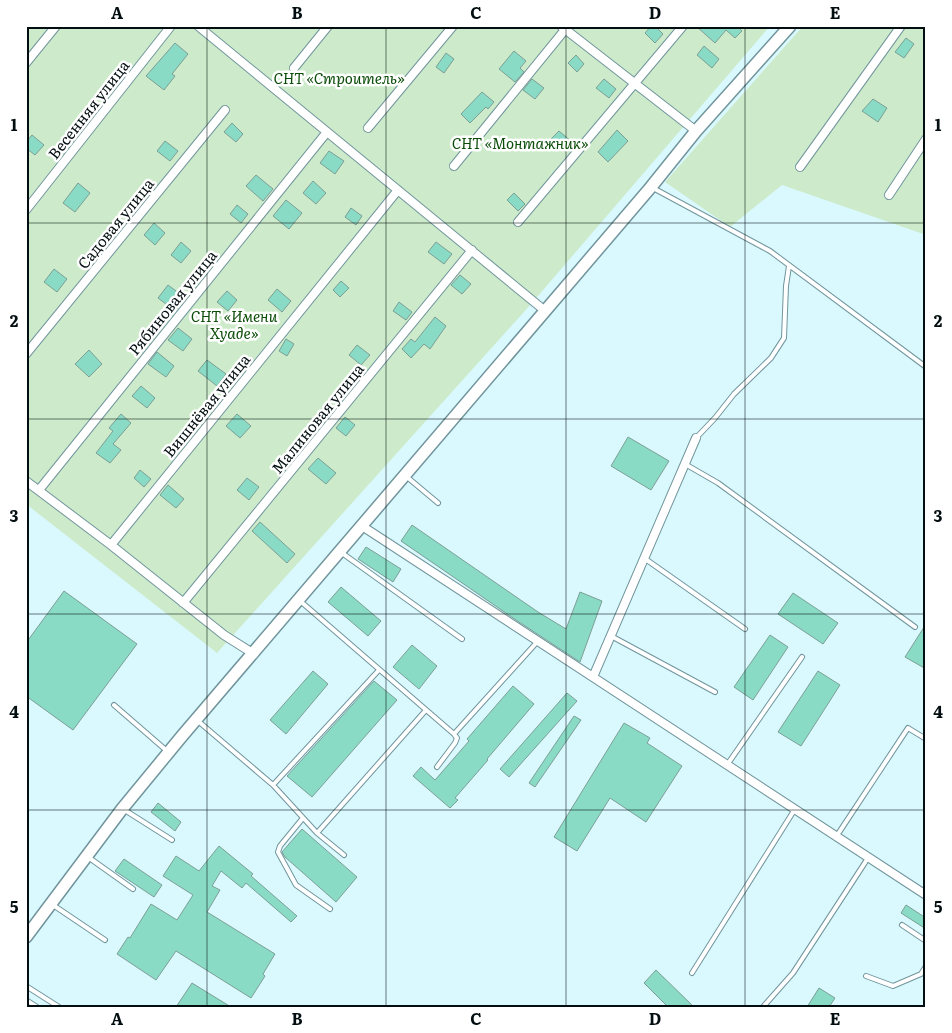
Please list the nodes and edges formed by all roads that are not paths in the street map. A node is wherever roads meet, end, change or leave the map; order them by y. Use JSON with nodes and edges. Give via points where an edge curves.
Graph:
{"nodes":[{"id":1,"x":56,"y":26,"type":"edge"},
{"id":2,"x":171,"y":26,"type":"edge"},
{"id":3,"x":198,"y":26,"type":"edge"},
{"id":4,"x":328,"y":26,"type":"edge"},
{"id":5,"x":453,"y":26,"type":"edge"},
{"id":6,"x":683,"y":26,"type":"edge"},
{"id":7,"x":790,"y":26,"type":"edge"},
{"id":8,"x":902,"y":26,"type":"edge"},
{"id":9,"x":565,"y":27,"type":"edge"},
{"id":10,"x":26,"y":63,"type":"edge"},
{"id":11,"x":294,"y":68,"type":"dead end"},
{"id":12,"x":635,"y":84,"type":"junction"},
{"id":13,"x":225,"y":110,"type":"dead end"},
{"id":14,"x":368,"y":128,"type":"dead end"},
{"id":15,"x":696,"y":131,"type":"junction"},
{"id":16,"x":327,"y":132,"type":"junction"},
{"id":17,"x":926,"y":139,"type":"edge"},
{"id":18,"x":454,"y":166,"type":"dead end"},
{"id":19,"x":800,"y":167,"type":"dead end"},
{"id":20,"x":651,"y":187,"type":"junction"},
{"id":21,"x":398,"y":190,"type":"junction"},
{"id":22,"x":889,"y":195,"type":"dead end"},
{"id":23,"x":26,"y":210,"type":"edge"},
{"id":24,"x":518,"y":222,"type":"dead end"},
{"id":25,"x":472,"y":250,"type":"junction"},
{"id":26,"x":789,"y":266,"type":"junction"},
{"id":27,"x":544,"y":310,"type":"junction"},
{"id":28,"x":26,"y":354,"type":"edge"},
{"id":29,"x":926,"y":368,"type":"edge"},
{"id":30,"x":696,"y":438,"type":"joint"},
{"id":31,"x":684,"y":464,"type":"junction"},
{"id":32,"x":404,"y":475,"type":"junction"},
{"id":33,"x":26,"y":480,"type":"edge"},
{"id":34,"x":39,"y":490,"type":"junction"},
{"id":35,"x":438,"y":503,"type":"dead end"},
{"id":36,"x":362,"y":526,"type":"junction"},
{"id":37,"x":111,"y":545,"type":"junction"},
{"id":38,"x":340,"y":552,"type":"junction"},
{"id":39,"x":644,"y":558,"type":"junction"},
{"id":40,"x":299,"y":600,"type":"junction"},
{"id":41,"x":183,"y":603,"type":"junction"},
{"id":42,"x":915,"y":627,"type":"dead end"},
{"id":43,"x":745,"y":629,"type":"dead end"},
{"id":44,"x":610,"y":636,"type":"junction"},
{"id":45,"x":462,"y":639,"type":"dead end"},
{"id":46,"x":538,"y":641,"type":"junction"},
{"id":47,"x":254,"y":654,"type":"junction"},
{"id":48,"x":802,"y":657,"type":"dead end"},
{"id":49,"x":379,"y":670,"type":"junction"},
{"id":50,"x":593,"y":677,"type":"junction"},
{"id":51,"x":715,"y":692,"type":"dead end"},
{"id":52,"x":114,"y":705,"type":"dead end"},
{"id":53,"x":426,"y":710,"type":"junction"},
{"id":54,"x":196,"y":720,"type":"junction"},
{"id":55,"x":454,"y":734,"type":"junction"},
{"id":56,"x":926,"y":739,"type":"edge"},
{"id":57,"x":169,"y":752,"type":"junction"},
{"id":58,"x":727,"y":765,"type":"junction"},
{"id":59,"x":437,"y":767,"type":"dead end"},
{"id":60,"x":273,"y":785,"type":"junction"},
{"id":61,"x":122,"y":809,"type":"junction"},
{"id":62,"x":795,"y":809,"type":"junction"},
{"id":63,"x":303,"y":818,"type":"junction"},
{"id":64,"x":317,"y":834,"type":"junction"},
{"id":65,"x":836,"y":837,"type":"junction"},
{"id":66,"x":172,"y":840,"type":"dead end"},
{"id":67,"x":344,"y":855,"type":"dead end"},
{"id":68,"x":86,"y":856,"type":"junction"},
{"id":69,"x":868,"y":858,"type":"junction"},
{"id":70,"x":133,"y":889,"type":"dead end"},
{"id":71,"x":926,"y":896,"type":"edge"},
{"id":72,"x":51,"y":903,"type":"junction"},
{"id":73,"x":330,"y":909,"type":"dead end"},
{"id":74,"x":902,"y":925,"type":"dead end"},
{"id":75,"x":26,"y":937,"type":"edge"},
{"id":76,"x":105,"y":940,"type":"dead end"},
{"id":77,"x":926,"y":941,"type":"edge"},
{"id":78,"x":926,"y":966,"type":"edge"},
{"id":79,"x":692,"y":972,"type":"dead end"},
{"id":80,"x":921,"y":974,"type":"junction"},
{"id":81,"x":866,"y":976,"type":"dead end"},
{"id":82,"x":926,"y":977,"type":"edge"},
{"id":83,"x":26,"y":986,"type":"edge"},
{"id":84,"x":26,"y":1000,"type":"edge"},
{"id":85,"x":37,"y":1007,"type":"edge"},
{"id":86,"x":60,"y":1007,"type":"edge"},
{"id":87,"x":763,"y":1007,"type":"edge"}],
"edges":[{"from":1,"to":10,"type":"street"},
{"from":2,"to":23,"type":"street","name":"Весенняя улица"},
{"from":3,"to":16,"type":"street"},
{"from":4,"to":11,"type":"street"},
{"from":5,"to":14,"type":"street"},
{"from":6,"to":12,"type":"street"},
{"from":7,"to":15,"type":"street"},
{"from":8,"to":19,"type":"street"},
{"from":9,"to":12,"type":"street"},
{"from":9,"to":18,"type":"street"},
{"from":12,"to":15,"type":"street"},
{"from":12,"to":24,"type":"street"},
{"from":13,"to":28,"type":"street","name":"Садовая улица"},
{"from":15,"to":20,"type":"street"},
{"from":16,"to":21,"type":"street"},
{"from":16,"to":34,"type":"street","name":"Рябиновая улица"},
{"from":17,"to":22,"type":"street"},
{"from":20,"to":26,"type":"lane","via":[[770,251]]},
{"from":20,"to":27,"type":"street"},
{"from":21,"to":25,"type":"street"},
{"from":21,"to":37,"type":"street","name":"Вишнёвая улица"},
{"from":25,"to":27,"type":"street"},
{"from":25,"to":41,"type":"street","name":"Малиновая улица"},
{"from":26,"to":29,"type":"lane"},
{"from":26,"to":30,"type":"lane","via":[[784,338],[770,358]]},
{"from":27,"to":32,"type":"street"},
{"from":30,"to":31,"type":"street"},
{"from":31,"to":39,"type":"street"},
{"from":31,"to":42,"type":"lane","via":[[718,484]]},
{"from":32,"to":35,"type":"lane"},
{"from":32,"to":36,"type":"street"},
{"from":33,"to":34,"type":"street"},
{"from":34,"to":37,"type":"street"},
{"from":36,"to":38,"type":"street"},
{"from":36,"to":46,"type":"street"},
{"from":37,"to":41,"type":"street"},
{"from":38,"to":40,"type":"street"},
{"from":38,"to":45,"type":"lane"},
{"from":39,"to":43,"type":"lane"},
{"from":39,"to":44,"type":"street"},
{"from":40,"to":47,"type":"street"},
{"from":40,"to":49,"type":"lane"},
{"from":41,"to":47,"type":"street"},
{"from":44,"to":50,"type":"street"},
{"from":44,"to":51,"type":"lane"},
{"from":46,"to":50,"type":"street"},
{"from":46,"to":55,"type":"lane"},
{"from":47,"to":54,"type":"street"},
{"from":48,"to":58,"type":"lane"},
{"from":49,"to":53,"type":"lane"},
{"from":49,"to":60,"type":"lane"},
{"from":50,"to":58,"type":"street"},
{"from":52,"to":57,"type":"lane"},
{"from":53,"to":55,"type":"lane"},
{"from":53,"to":64,"type":"lane"},
{"from":54,"to":57,"type":"street"},
{"from":54,"to":60,"type":"lane"},
{"from":55,"to":59,"type":"lane","via":[[457,738],[455,743]]},
{"from":56,"to":65,"type":"lane","via":[[908,728]]},
{"from":57,"to":61,"type":"street"},
{"from":58,"to":62,"type":"street"},
{"from":60,"to":63,"type":"lane"},
{"from":61,"to":66,"type":"lane"},
{"from":61,"to":68,"type":"street"},
{"from":62,"to":65,"type":"street"},
{"from":62,"to":79,"type":"lane"},
{"from":63,"to":64,"type":"lane"},
{"from":63,"to":73,"type":"lane","via":[[278,852],[296,885]]},
{"from":64,"to":67,"type":"lane"},
{"from":65,"to":69,"type":"street"},
{"from":68,"to":70,"type":"lane"},
{"from":68,"to":72,"type":"street"},
{"from":69,"to":71,"type":"street"},
{"from":69,"to":87,"type":"lane","via":[[793,973]]},
{"from":72,"to":75,"type":"street"},
{"from":72,"to":76,"type":"lane"},
{"from":74,"to":77,"type":"lane"},
{"from":78,"to":80,"type":"lane"},
{"from":80,"to":81,"type":"lane","via":[[893,986]]},
{"from":80,"to":82,"type":"lane"},
{"from":83,"to":86,"type":"lane"},
{"from":84,"to":85,"type":"lane"}]}
